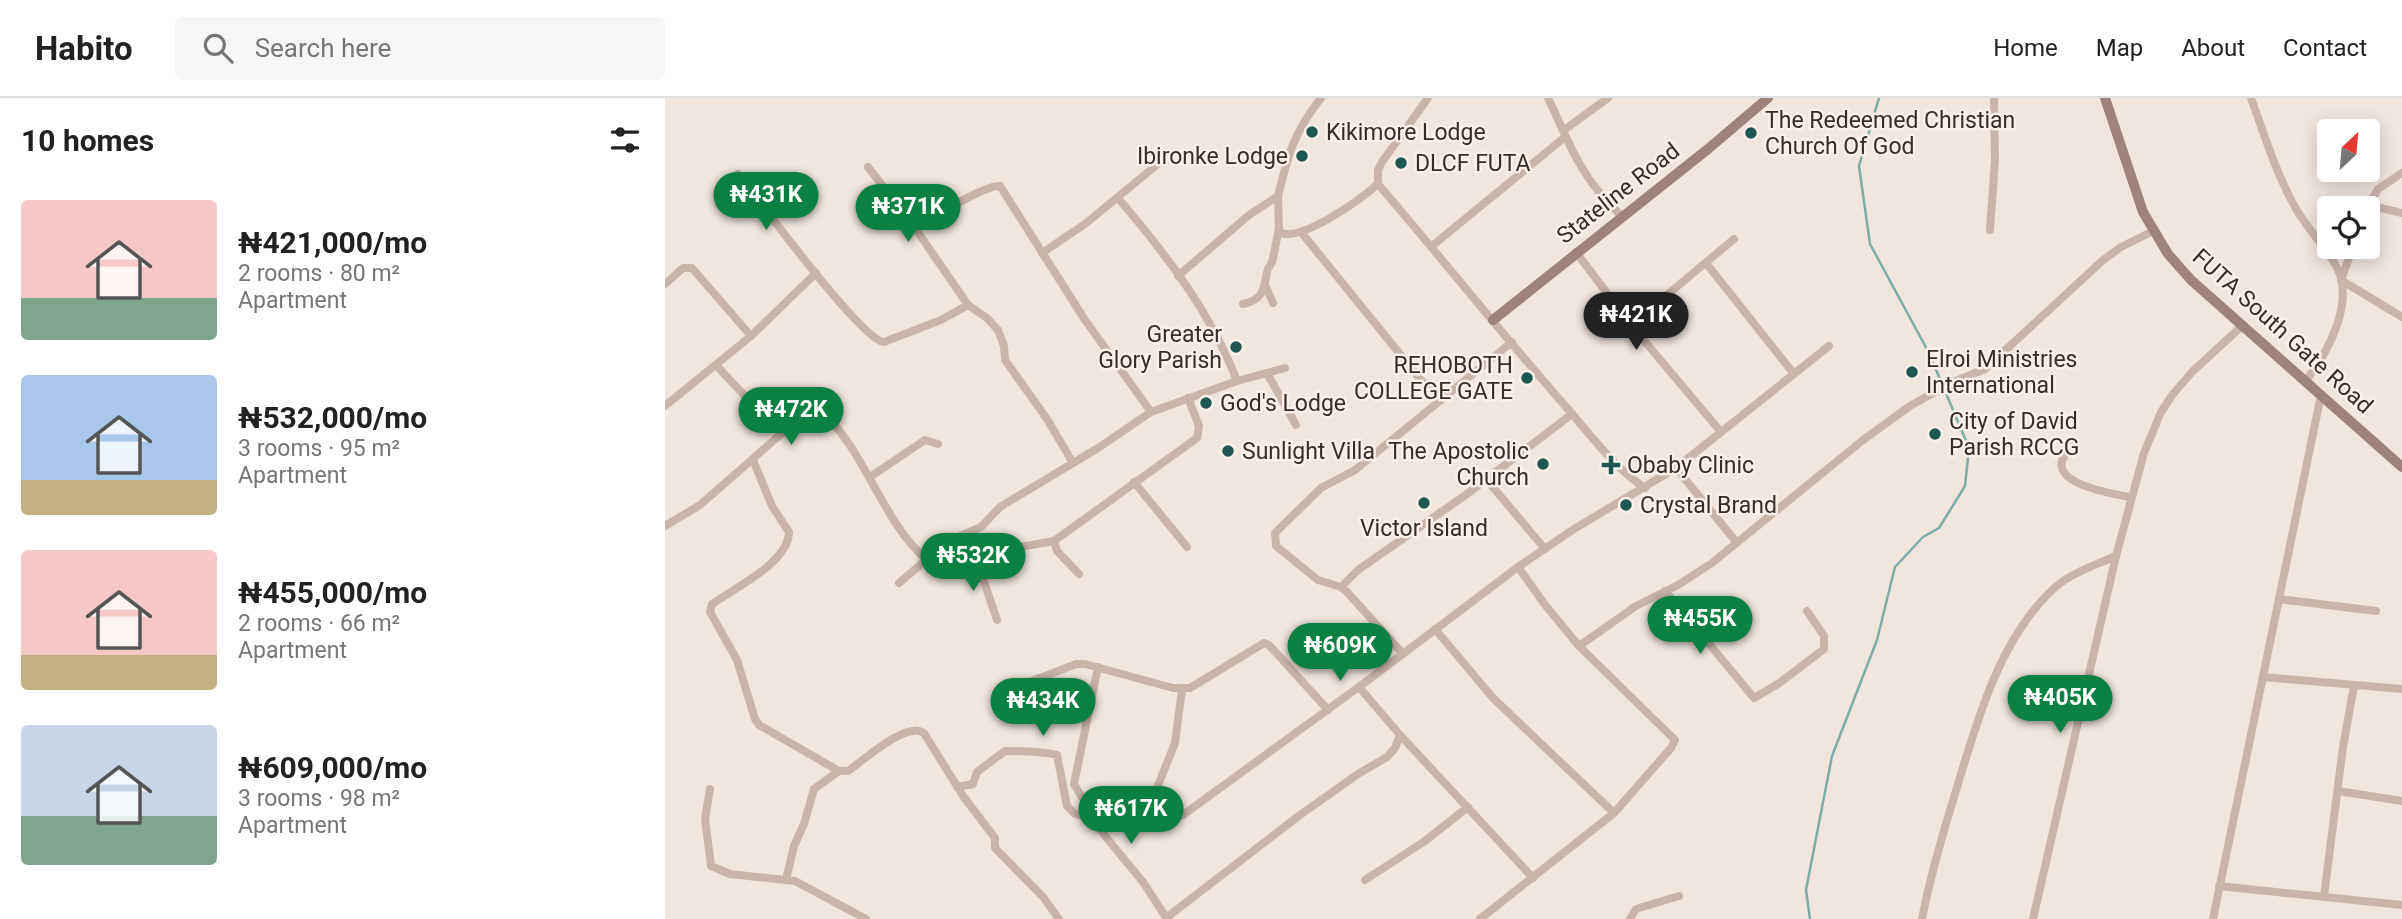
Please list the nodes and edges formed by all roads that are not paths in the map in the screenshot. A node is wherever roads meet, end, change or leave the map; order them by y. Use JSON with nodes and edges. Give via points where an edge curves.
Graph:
{"nodes":[{"id":1,"x":1321,"y":98,"type":"edge"},
{"id":2,"x":1428,"y":98,"type":"edge"},
{"id":3,"x":1548,"y":98,"type":"edge"},
{"id":4,"x":1608,"y":98,"type":"edge"},
{"id":5,"x":1768,"y":98,"type":"edge"},
{"id":6,"x":1994,"y":98,"type":"edge"},
{"id":7,"x":2105,"y":98,"type":"edge"},
{"id":8,"x":2251,"y":98,"type":"edge"},
{"id":9,"x":1565,"y":134,"type":"junction"},
{"id":10,"x":1164,"y":159,"type":"dead end"},
{"id":11,"x":868,"y":167,"type":"dead end"},
{"id":12,"x":2402,"y":173,"type":"edge"},
{"id":13,"x":738,"y":174,"type":"dead end"},
{"id":14,"x":1378,"y":184,"type":"junction"},
{"id":15,"x":1278,"y":196,"type":"junction"},
{"id":16,"x":2374,"y":196,"type":"edge"},
{"id":17,"x":1118,"y":198,"type":"junction"},
{"id":18,"x":2380,"y":209,"type":"edge"},
{"id":19,"x":2402,"y":214,"type":"edge"},
{"id":20,"x":1622,"y":217,"type":"junction"},
{"id":21,"x":915,"y":228,"type":"junction"},
{"id":22,"x":1279,"y":229,"type":"junction"},
{"id":23,"x":1990,"y":230,"type":"dead end"},
{"id":24,"x":2153,"y":231,"type":"junction"},
{"id":25,"x":1301,"y":232,"type":"junction"},
{"id":26,"x":1734,"y":239,"type":"dead end"},
{"id":27,"x":1432,"y":246,"type":"junction"},
{"id":28,"x":1576,"y":252,"type":"junction"},
{"id":29,"x":1042,"y":253,"type":"junction"},
{"id":30,"x":2349,"y":259,"type":"edge"},
{"id":31,"x":1706,"y":263,"type":"junction"},
{"id":32,"x":815,"y":273,"type":"junction"},
{"id":33,"x":1178,"y":276,"type":"junction"},
{"id":34,"x":2341,"y":280,"type":"junction"},
{"id":35,"x":665,"y":284,"type":"edge"},
{"id":36,"x":1266,"y":287,"type":"junction"},
{"id":37,"x":1273,"y":303,"type":"dead end"},
{"id":38,"x":1243,"y":304,"type":"dead end"},
{"id":39,"x":968,"y":305,"type":"junction"},
{"id":40,"x":2402,"y":317,"type":"edge"},
{"id":41,"x":1493,"y":320,"type":"junction"},
{"id":42,"x":1631,"y":325,"type":"junction"},
{"id":43,"x":2242,"y":326,"type":"junction"},
{"id":44,"x":751,"y":336,"type":"junction"},
{"id":45,"x":1512,"y":342,"type":"junction"},
{"id":46,"x":1829,"y":346,"type":"dead end"},
{"id":47,"x":716,"y":365,"type":"junction"},
{"id":48,"x":1285,"y":368,"type":"dead end"},
{"id":49,"x":1267,"y":373,"type":"junction"},
{"id":50,"x":1794,"y":374,"type":"junction"},
{"id":51,"x":1237,"y":381,"type":"junction"},
{"id":52,"x":2306,"y":382,"type":"junction"},
{"id":53,"x":2321,"y":395,"type":"junction"},
{"id":54,"x":1188,"y":398,"type":"junction"},
{"id":55,"x":1439,"y":401,"type":"junction"},
{"id":56,"x":665,"y":406,"type":"edge"},
{"id":57,"x":1151,"y":412,"type":"junction"},
{"id":58,"x":1572,"y":414,"type":"junction"},
{"id":59,"x":1296,"y":425,"type":"dead end"},
{"id":60,"x":786,"y":431,"type":"junction"},
{"id":61,"x":1721,"y":432,"type":"junction"},
{"id":62,"x":938,"y":444,"type":"dead end"},
{"id":63,"x":2075,"y":445,"type":"dead end"},
{"id":64,"x":753,"y":460,"type":"junction"},
{"id":65,"x":1073,"y":463,"type":"junction"},
{"id":66,"x":2402,"y":467,"type":"edge"},
{"id":67,"x":1676,"y":468,"type":"junction"},
{"id":68,"x":870,"y":477,"type":"junction"},
{"id":69,"x":1486,"y":479,"type":"junction"},
{"id":70,"x":1134,"y":482,"type":"junction"},
{"id":71,"x":1645,"y":488,"type":"junction"},
{"id":72,"x":2130,"y":498,"type":"junction"},
{"id":73,"x":665,"y":526,"type":"edge"},
{"id":74,"x":1054,"y":541,"type":"junction"},
{"id":75,"x":947,"y":542,"type":"junction"},
{"id":76,"x":1737,"y":543,"type":"junction"},
{"id":77,"x":1187,"y":547,"type":"dead end"},
{"id":78,"x":1545,"y":549,"type":"junction"},
{"id":79,"x":975,"y":555,"type":"junction"},
{"id":80,"x":2116,"y":556,"type":"junction"},
{"id":81,"x":926,"y":559,"type":"junction"},
{"id":82,"x":1518,"y":567,"type":"junction"},
{"id":83,"x":1079,"y":574,"type":"dead end"},
{"id":84,"x":899,"y":583,"type":"dead end"},
{"id":85,"x":1341,"y":587,"type":"junction"},
{"id":86,"x":1665,"y":591,"type":"junction"},
{"id":87,"x":2279,"y":599,"type":"junction"},
{"id":88,"x":1807,"y":611,"type":"dead end"},
{"id":89,"x":2376,"y":611,"type":"dead end"},
{"id":90,"x":997,"y":620,"type":"dead end"},
{"id":91,"x":1435,"y":629,"type":"junction"},
{"id":92,"x":1579,"y":646,"type":"junction"},
{"id":93,"x":1403,"y":654,"type":"junction"},
{"id":94,"x":1098,"y":667,"type":"junction"},
{"id":95,"x":2263,"y":677,"type":"junction"},
{"id":96,"x":2354,"y":686,"type":"junction"},
{"id":97,"x":1359,"y":687,"type":"junction"},
{"id":98,"x":1182,"y":689,"type":"junction"},
{"id":99,"x":2402,"y":689,"type":"edge"},
{"id":100,"x":1004,"y":692,"type":"dead end"},
{"id":101,"x":1328,"y":710,"type":"junction"},
{"id":102,"x":1400,"y":735,"type":"junction"},
{"id":103,"x":839,"y":771,"type":"junction"},
{"id":104,"x":957,"y":787,"type":"junction"},
{"id":105,"x":710,"y":789,"type":"dead end"},
{"id":106,"x":2338,"y":791,"type":"junction"},
{"id":107,"x":2402,"y":802,"type":"edge"},
{"id":108,"x":1160,"y":807,"type":"junction"},
{"id":109,"x":1468,"y":807,"type":"junction"},
{"id":110,"x":1614,"y":813,"type":"junction"},
{"id":111,"x":1097,"y":820,"type":"junction"},
{"id":112,"x":1116,"y":824,"type":"dead end"},
{"id":113,"x":1533,"y":877,"type":"junction"},
{"id":114,"x":786,"y":880,"type":"junction"},
{"id":115,"x":1365,"y":880,"type":"dead end"},
{"id":116,"x":2219,"y":886,"type":"junction"},
{"id":117,"x":1679,"y":896,"type":"dead end"},
{"id":118,"x":2324,"y":896,"type":"junction"},
{"id":119,"x":2402,"y":905,"type":"edge"},
{"id":120,"x":866,"y":919,"type":"edge"},
{"id":121,"x":1059,"y":919,"type":"edge"},
{"id":122,"x":1167,"y":919,"type":"edge"},
{"id":123,"x":1480,"y":919,"type":"edge"},
{"id":124,"x":1630,"y":919,"type":"edge"},
{"id":125,"x":1922,"y":919,"type":"edge"},
{"id":126,"x":2033,"y":919,"type":"edge"},
{"id":127,"x":2213,"y":919,"type":"edge"}],
"edges":[{"from":1,"to":15,"type":"street","via":[[1292,143]]},
{"from":2,"to":14,"type":"street","via":[[1382,162]]},
{"from":3,"to":9,"type":"street"},
{"from":4,"to":9,"type":"street"},
{"from":5,"to":20,"type":"main road","name":"Stateline Road"},
{"from":6,"to":23,"type":"street"},
{"from":7,"to":24,"type":"main road","name":"FUTA South Gate Road"},
{"from":8,"to":34,"type":"street","via":[[2295,208],[2335,263]]},
{"from":9,"to":20,"type":"street","via":[[1592,183]]},
{"from":9,"to":27,"type":"street"},
{"from":10,"to":17,"type":"street"},
{"from":11,"to":21,"type":"street"},
{"from":12,"to":16,"type":"street"},
{"from":13,"to":32,"type":"street"},
{"from":14,"to":25,"type":"street","via":[[1349,207]]},
{"from":14,"to":27,"type":"street"},
{"from":15,"to":22,"type":"street"},
{"from":15,"to":33,"type":"street"},
{"from":17,"to":29,"type":"street"},
{"from":17,"to":33,"type":"street"},
{"from":18,"to":19,"type":"street"},
{"from":20,"to":28,"type":"main road","name":"Stateline Road"},
{"from":21,"to":29,"type":"street","via":[[997,185]]},
{"from":21,"to":39,"type":"street"},
{"from":22,"to":25,"type":"street","via":[[1288,236]]},
{"from":22,"to":36,"type":"street"},
{"from":24,"to":43,"type":"main road","name":"FUTA South Gate Road","via":[[2191,280]]},
{"from":24,"to":76,"type":"street","via":[[2102,261],[1985,369],[1910,406]]},
{"from":25,"to":55,"type":"street"},
{"from":26,"to":31,"type":"street"},
{"from":27,"to":41,"type":"street"},
{"from":28,"to":41,"type":"main road","name":"Stateline Road"},
{"from":28,"to":42,"type":"street"},
{"from":29,"to":57,"type":"street"},
{"from":30,"to":34,"type":"street"},
{"from":31,"to":42,"type":"street"},
{"from":31,"to":50,"type":"street"},
{"from":32,"to":39,"type":"street","via":[[881,342]]},
{"from":32,"to":44,"type":"street"},
{"from":33,"to":51,"type":"street","via":[[1203,310]]},
{"from":34,"to":40,"type":"street"},
{"from":34,"to":52,"type":"street","via":[[2336,332]]},
{"from":35,"to":44,"type":"street","via":[[683,268],[692,268]]},
{"from":36,"to":37,"type":"street"},
{"from":36,"to":38,"type":"street","via":[[1259,298]]},
{"from":39,"to":65,"type":"street","via":[[998,330],[1005,360]]},
{"from":41,"to":45,"type":"street"},
{"from":42,"to":61,"type":"street"},
{"from":43,"to":52,"type":"main road","name":"FUTA South Gate Road"},
{"from":43,"to":72,"type":"street","via":[[2193,371],[2161,412]]},
{"from":44,"to":47,"type":"street"},
{"from":45,"to":55,"type":"street"},
{"from":45,"to":58,"type":"street"},
{"from":46,"to":50,"type":"street"},
{"from":47,"to":56,"type":"street"},
{"from":47,"to":60,"type":"street","via":[[756,408]]},
{"from":48,"to":49,"type":"street"},
{"from":49,"to":51,"type":"street"},
{"from":49,"to":59,"type":"street"},
{"from":50,"to":61,"type":"street"},
{"from":51,"to":54,"type":"street"},
{"from":52,"to":53,"type":"main road","name":"FUTA South Gate Road"},
{"from":53,"to":66,"type":"main road","name":"FUTA South Gate Road"},
{"from":53,"to":87,"type":"street"},
{"from":54,"to":57,"type":"street"},
{"from":54,"to":70,"type":"street","via":[[1199,426],[1197,438]]},
{"from":55,"to":85,"type":"street","via":[[1355,471],[1321,488],[1275,533],[1276,546],[1303,569],[1318,580]]},
{"from":57,"to":65,"type":"street"},
{"from":58,"to":69,"type":"street"},
{"from":58,"to":71,"type":"street"},
{"from":60,"to":64,"type":"street"},
{"from":60,"to":68,"type":"street","via":[[816,407]]},
{"from":61,"to":67,"type":"street"},
{"from":62,"to":68,"type":"street","via":[[925,440]]},
{"from":63,"to":72,"type":"street","via":[[2062,460],[2070,479]]},
{"from":64,"to":73,"type":"street","via":[[700,505]]},
{"from":64,"to":103,"type":"street","via":[[772,506],[789,532],[787,546],[744,585],[712,604],[710,611],[737,660],[759,725]]},
{"from":65,"to":75,"type":"street","via":[[1000,508],[981,527]]},
{"from":67,"to":71,"type":"street"},
{"from":67,"to":76,"type":"street"},
{"from":68,"to":81,"type":"street","via":[[905,537]]},
{"from":69,"to":78,"type":"street"},
{"from":69,"to":85,"type":"street"},
{"from":70,"to":74,"type":"street"},
{"from":70,"to":77,"type":"street"},
{"from":71,"to":78,"type":"street"},
{"from":72,"to":80,"type":"street"},
{"from":74,"to":79,"type":"street"},
{"from":74,"to":83,"type":"street","via":[[1057,551]]},
{"from":75,"to":79,"type":"street","via":[[961,553]]},
{"from":75,"to":81,"type":"street"},
{"from":76,"to":86,"type":"street"},
{"from":78,"to":82,"type":"street"},
{"from":79,"to":90,"type":"street"},
{"from":80,"to":125,"type":"street","via":[[2063,580],[2022,626],[2006,655],[1963,767]]},
{"from":80,"to":126,"type":"street"},
{"from":81,"to":84,"type":"street"},
{"from":82,"to":91,"type":"street"},
{"from":82,"to":92,"type":"street"},
{"from":85,"to":93,"type":"street"},
{"from":86,"to":88,"type":"street","via":[[1754,698],[1823,649],[1824,636]]},
{"from":86,"to":92,"type":"street"},
{"from":87,"to":89,"type":"street"},
{"from":87,"to":95,"type":"street"},
{"from":91,"to":93,"type":"street"},
{"from":91,"to":110,"type":"street","via":[[1493,698]]},
{"from":92,"to":110,"type":"street","via":[[1675,740]]},
{"from":93,"to":97,"type":"street"},
{"from":94,"to":98,"type":"street"},
{"from":94,"to":100,"type":"street","via":[[1065,667]]},
{"from":94,"to":111,"type":"street","via":[[1073,779]]},
{"from":95,"to":96,"type":"street"},
{"from":95,"to":116,"type":"street"},
{"from":96,"to":99,"type":"street"},
{"from":96,"to":106,"type":"street"},
{"from":97,"to":101,"type":"street"},
{"from":97,"to":102,"type":"street"},
{"from":98,"to":101,"type":"street","via":[[1196,687],[1264,643]]},
{"from":98,"to":108,"type":"street","via":[[1175,743],[1156,789]]},
{"from":101,"to":108,"type":"street","via":[[1183,815],[1171,816]]},
{"from":102,"to":109,"type":"street"},
{"from":102,"to":122,"type":"street","via":[[1387,757],[1300,816]]},
{"from":103,"to":104,"type":"street","via":[[848,771],[905,732],[917,730],[924,733]]},
{"from":103,"to":114,"type":"street","via":[[813,792]]},
{"from":104,"to":111,"type":"street","via":[[972,784],[977,772],[1005,751],[1057,755],[1067,806],[1075,814]]},
{"from":104,"to":121,"type":"street","via":[[995,838],[995,848]]},
{"from":105,"to":114,"type":"street","via":[[705,819],[711,866],[730,874]]},
{"from":106,"to":107,"type":"street"},
{"from":106,"to":118,"type":"street"},
{"from":108,"to":112,"type":"street"},
{"from":109,"to":113,"type":"street"},
{"from":109,"to":115,"type":"street"},
{"from":110,"to":113,"type":"street"},
{"from":111,"to":122,"type":"street"},
{"from":113,"to":123,"type":"street"},
{"from":114,"to":120,"type":"street","via":[[801,883]]},
{"from":116,"to":118,"type":"street"},
{"from":116,"to":127,"type":"street"},
{"from":117,"to":124,"type":"street","via":[[1642,906]]},
{"from":118,"to":119,"type":"street"}]}
